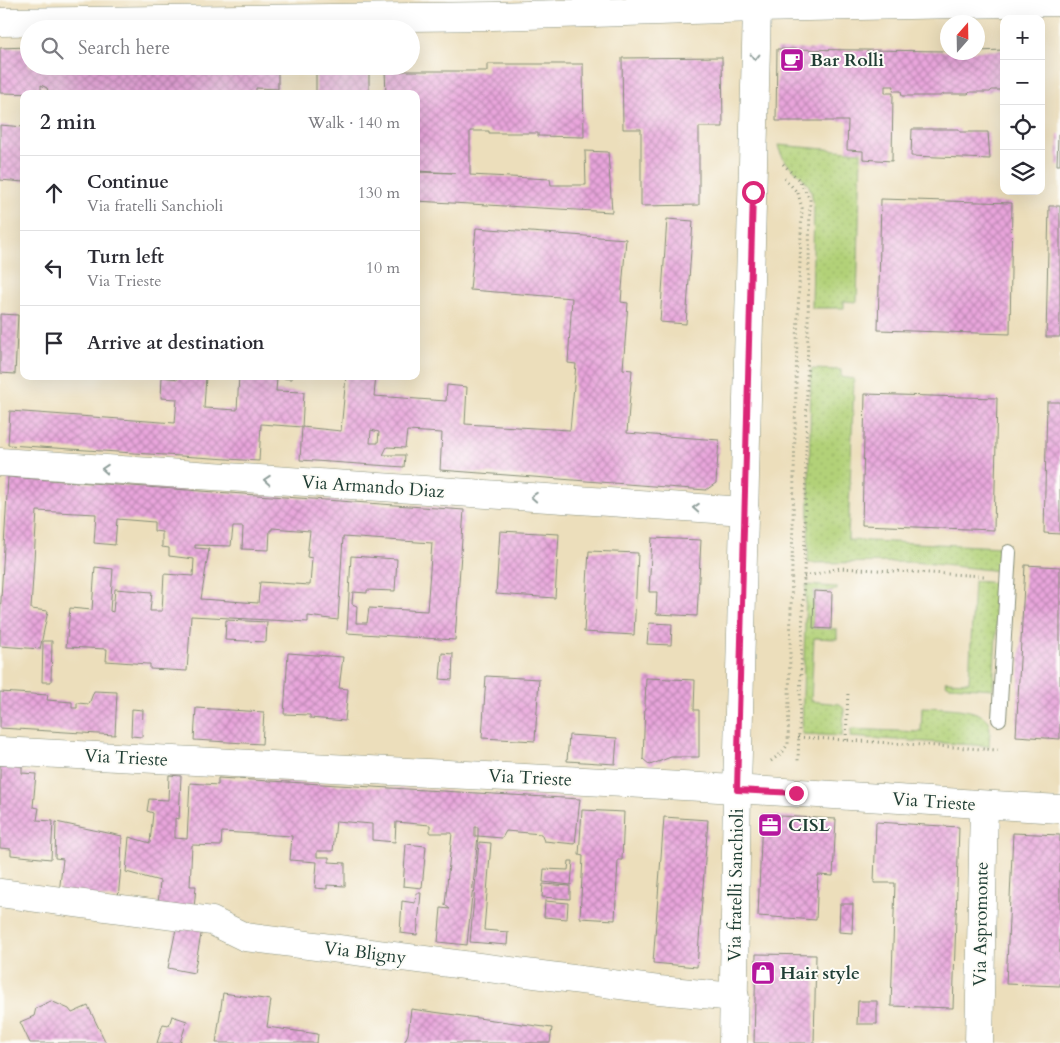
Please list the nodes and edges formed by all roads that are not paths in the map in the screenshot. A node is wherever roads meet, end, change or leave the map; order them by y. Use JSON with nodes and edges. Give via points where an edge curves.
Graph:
{"nodes":[{"id":1,"x":1060,"y":2,"type":"edge"},
{"id":2,"x":757,"y":8,"type":"junction"},
{"id":3,"x":164,"y":20,"type":"edge"},
{"id":4,"x":0,"y":22,"type":"edge"},
{"id":5,"x":20,"y":22,"type":"edge"},
{"id":6,"x":0,"y":462,"type":"edge"},
{"id":7,"x":745,"y":511,"type":"junction"},
{"id":8,"x":1009,"y":552,"type":"dead end"},
{"id":9,"x":1000,"y":719,"type":"dead end"},
{"id":10,"x":0,"y":751,"type":"edge"},
{"id":11,"x":737,"y":781,"type":"junction"},
{"id":12,"x":984,"y":805,"type":"junction"},
{"id":13,"x":1060,"y":809,"type":"edge"},
{"id":14,"x":0,"y":894,"type":"edge"},
{"id":15,"x":735,"y":997,"type":"junction"},
{"id":16,"x":734,"y":1043,"type":"edge"},
{"id":17,"x":978,"y":1043,"type":"edge"}],
"edges":[{"from":1,"to":2,"type":"street"},
{"from":2,"to":3,"type":"street","via":[[493,16]]},
{"from":2,"to":7,"type":"street","name":"Via fratelli Sanchioli","one_way":true,"via":[[766,163]]},
{"from":4,"to":5,"type":"street"},
{"from":7,"to":6,"type":"street","name":"Via Armando Diaz","one_way":true},
{"from":7,"to":11,"type":"street","name":"Via fratelli Sanchioli"},
{"from":8,"to":9,"type":"lane"},
{"from":10,"to":11,"type":"street","name":"Via Trieste"},
{"from":11,"to":12,"type":"street","name":"Via Trieste"},
{"from":11,"to":15,"type":"street","name":"Via fratelli Sanchioli"},
{"from":12,"to":13,"type":"street","name":"Via Trieste"},
{"from":12,"to":17,"type":"street","name":"Via Aspromonte"},
{"from":14,"to":15,"type":"street","name":"Via Bligny","via":[[212,921],[245,937]]},
{"from":15,"to":16,"type":"street","name":"Via fratelli Sanchioli"}]}
